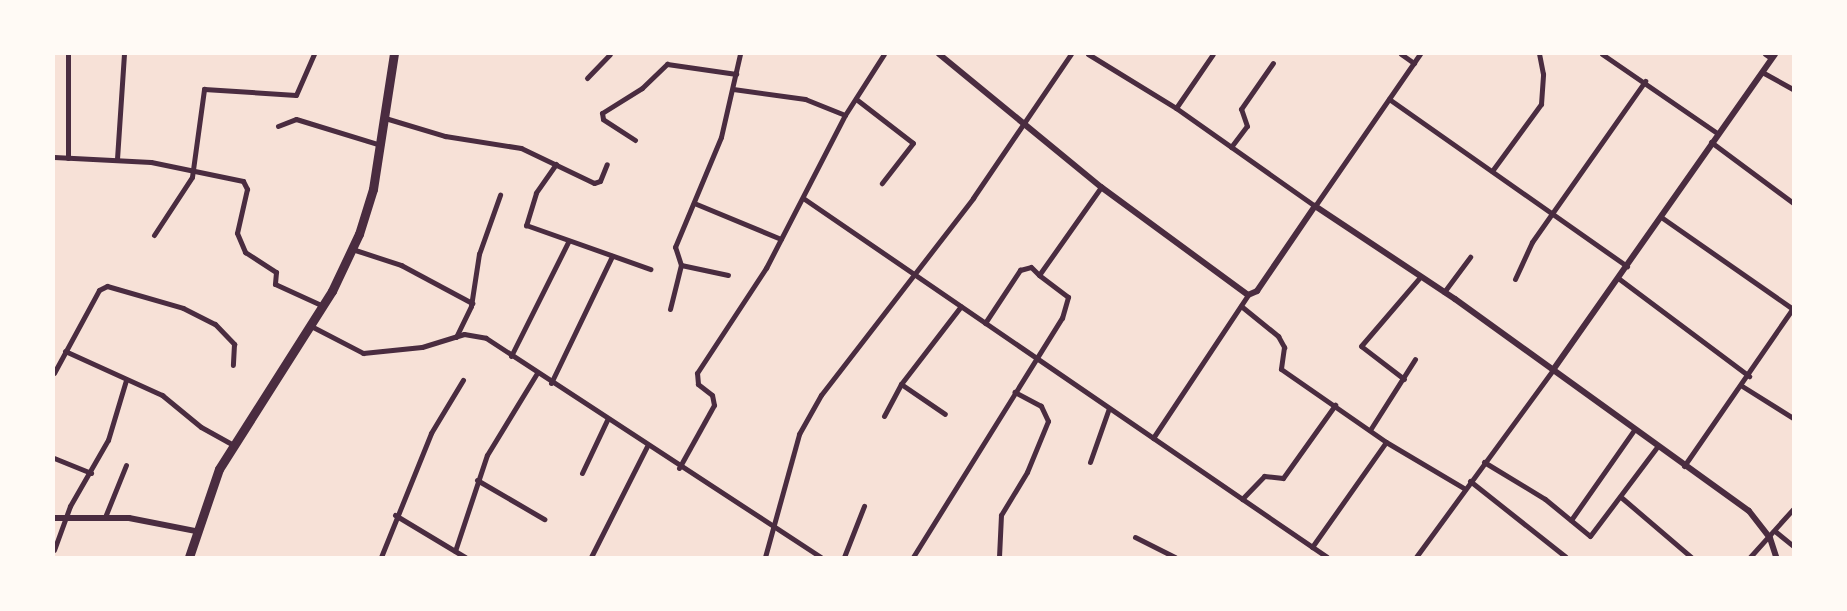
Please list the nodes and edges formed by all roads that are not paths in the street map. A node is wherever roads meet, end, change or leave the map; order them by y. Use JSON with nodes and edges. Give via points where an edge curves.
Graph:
{"nodes":[{"id":1,"x":68,"y":54,"type":"edge"},
{"id":2,"x":124,"y":54,"type":"edge"},
{"id":3,"x":314,"y":54,"type":"edge"},
{"id":4,"x":394,"y":54,"type":"edge"},
{"id":5,"x":610,"y":54,"type":"edge"},
{"id":6,"x":740,"y":54,"type":"edge"},
{"id":7,"x":884,"y":54,"type":"edge"},
{"id":8,"x":938,"y":54,"type":"edge"},
{"id":9,"x":1070,"y":54,"type":"edge"},
{"id":10,"x":1088,"y":54,"type":"edge"},
{"id":11,"x":1213,"y":54,"type":"edge"},
{"id":12,"x":1401,"y":54,"type":"edge"},
{"id":13,"x":1420,"y":54,"type":"edge"},
{"id":14,"x":1539,"y":54,"type":"edge"},
{"id":15,"x":1602,"y":54,"type":"edge"},
{"id":16,"x":1764,"y":54,"type":"edge"},
{"id":17,"x":1773,"y":56,"type":"edge"},
{"id":18,"x":1272,"y":63,"type":"dead end"},
{"id":19,"x":1414,"y":63,"type":"junction"},
{"id":20,"x":1762,"y":72,"type":"junction"},
{"id":21,"x":736,"y":74,"type":"junction"},
{"id":22,"x":587,"y":78,"type":"dead end"},
{"id":23,"x":1645,"y":81,"type":"junction"},
{"id":24,"x":733,"y":89,"type":"junction"},
{"id":25,"x":1793,"y":89,"type":"edge"},
{"id":26,"x":856,"y":99,"type":"junction"},
{"id":27,"x":1389,"y":99,"type":"junction"},
{"id":28,"x":1176,"y":108,"type":"junction"},
{"id":29,"x":845,"y":115,"type":"junction"},
{"id":30,"x":385,"y":118,"type":"junction"},
{"id":31,"x":1025,"y":122,"type":"junction"},
{"id":32,"x":278,"y":126,"type":"dead end"},
{"id":33,"x":1717,"y":133,"type":"junction"},
{"id":34,"x":635,"y":140,"type":"dead end"},
{"id":35,"x":1711,"y":142,"type":"junction"},
{"id":36,"x":381,"y":145,"type":"junction"},
{"id":37,"x":1230,"y":147,"type":"junction"},
{"id":38,"x":54,"y":157,"type":"edge"},
{"id":39,"x":68,"y":158,"type":"junction"},
{"id":40,"x":117,"y":159,"type":"junction"},
{"id":41,"x":556,"y":164,"type":"junction"},
{"id":42,"x":607,"y":164,"type":"dead end"},
{"id":43,"x":194,"y":168,"type":"junction"},
{"id":44,"x":1492,"y":171,"type":"junction"},
{"id":45,"x":882,"y":183,"type":"dead end"},
{"id":46,"x":1101,"y":187,"type":"junction"},
{"id":47,"x":500,"y":195,"type":"dead end"},
{"id":48,"x":803,"y":198,"type":"junction"},
{"id":49,"x":694,"y":203,"type":"junction"},
{"id":50,"x":1793,"y":203,"type":"edge"},
{"id":51,"x":1315,"y":206,"type":"junction"},
{"id":52,"x":1552,"y":212,"type":"junction"},
{"id":53,"x":1661,"y":217,"type":"junction"},
{"id":54,"x":154,"y":236,"type":"dead end"},
{"id":55,"x":781,"y":239,"type":"junction"},
{"id":56,"x":568,"y":242,"type":"junction"},
{"id":57,"x":352,"y":250,"type":"junction"},
{"id":58,"x":612,"y":256,"type":"junction"},
{"id":59,"x":1470,"y":257,"type":"dead end"},
{"id":60,"x":681,"y":265,"type":"junction"},
{"id":61,"x":1627,"y":266,"type":"junction"},
{"id":62,"x":650,"y":269,"type":"dead end"},
{"id":63,"x":728,"y":275,"type":"dead end"},
{"id":64,"x":915,"y":275,"type":"junction"},
{"id":65,"x":1039,"y":275,"type":"junction"},
{"id":66,"x":1421,"y":276,"type":"junction"},
{"id":67,"x":1618,"y":278,"type":"junction"},
{"id":68,"x":1515,"y":279,"type":"dead end"},
{"id":69,"x":1444,"y":292,"type":"junction"},
{"id":70,"x":1248,"y":295,"type":"junction"},
{"id":71,"x":472,"y":303,"type":"junction"},
{"id":72,"x":323,"y":306,"type":"junction"},
{"id":73,"x":961,"y":306,"type":"junction"},
{"id":74,"x":1241,"y":306,"type":"junction"},
{"id":75,"x":670,"y":309,"type":"dead end"},
{"id":76,"x":1793,"y":309,"type":"edge"},
{"id":77,"x":985,"y":323,"type":"junction"},
{"id":78,"x":311,"y":326,"type":"junction"},
{"id":79,"x":456,"y":338,"type":"junction"},
{"id":80,"x":65,"y":352,"type":"junction"},
{"id":81,"x":511,"y":356,"type":"junction"},
{"id":82,"x":1037,"y":358,"type":"junction"},
{"id":83,"x":1415,"y":359,"type":"dead end"},
{"id":84,"x":233,"y":365,"type":"dead end"},
{"id":85,"x":56,"y":366,"type":"edge"},
{"id":86,"x":1553,"y":370,"type":"junction"},
{"id":87,"x":54,"y":373,"type":"edge"},
{"id":88,"x":536,"y":373,"type":"junction"},
{"id":89,"x":1749,"y":376,"type":"junction"},
{"id":90,"x":1404,"y":379,"type":"junction"},
{"id":91,"x":126,"y":380,"type":"junction"},
{"id":92,"x":463,"y":380,"type":"dead end"},
{"id":93,"x":551,"y":383,"type":"junction"},
{"id":94,"x":901,"y":384,"type":"junction"},
{"id":95,"x":1742,"y":386,"type":"junction"},
{"id":96,"x":1015,"y":392,"type":"junction"},
{"id":97,"x":1335,"y":405,"type":"junction"},
{"id":98,"x":1109,"y":408,"type":"junction"},
{"id":99,"x":945,"y":414,"type":"dead end"},
{"id":100,"x":884,"y":416,"type":"dead end"},
{"id":101,"x":1793,"y":418,"type":"edge"},
{"id":102,"x":607,"y":420,"type":"junction"},
{"id":103,"x":1370,"y":430,"type":"junction"},
{"id":104,"x":1634,"y":430,"type":"junction"},
{"id":105,"x":1153,"y":438,"type":"junction"},
{"id":106,"x":1386,"y":442,"type":"junction"},
{"id":107,"x":232,"y":444,"type":"junction"},
{"id":108,"x":647,"y":446,"type":"junction"},
{"id":109,"x":1657,"y":447,"type":"junction"},
{"id":110,"x":54,"y":458,"type":"edge"},
{"id":111,"x":1090,"y":462,"type":"dead end"},
{"id":112,"x":1484,"y":462,"type":"junction"},
{"id":113,"x":126,"y":465,"type":"dead end"},
{"id":114,"x":1684,"y":466,"type":"junction"},
{"id":115,"x":679,"y":468,"type":"junction"},
{"id":116,"x":90,"y":473,"type":"junction"},
{"id":117,"x":582,"y":473,"type":"dead end"},
{"id":118,"x":477,"y":480,"type":"junction"},
{"id":119,"x":1470,"y":481,"type":"junction"},
{"id":120,"x":1465,"y":489,"type":"junction"},
{"id":121,"x":1622,"y":498,"type":"junction"},
{"id":122,"x":1242,"y":499,"type":"junction"},
{"id":123,"x":864,"y":506,"type":"dead end"},
{"id":124,"x":1793,"y":509,"type":"edge"},
{"id":125,"x":395,"y":515,"type":"junction"},
{"id":126,"x":105,"y":517,"type":"junction"},
{"id":127,"x":54,"y":518,"type":"edge"},
{"id":128,"x":65,"y":518,"type":"junction"},
{"id":129,"x":544,"y":519,"type":"dead end"},
{"id":130,"x":1571,"y":520,"type":"junction"},
{"id":131,"x":195,"y":531,"type":"junction"},
{"id":132,"x":774,"y":531,"type":"junction"},
{"id":133,"x":1776,"y":532,"type":"junction"},
{"id":134,"x":1135,"y":538,"type":"dead end"},
{"id":135,"x":1770,"y":538,"type":"junction"},
{"id":136,"x":1793,"y":546,"type":"edge"},
{"id":137,"x":1312,"y":547,"type":"junction"},
{"id":138,"x":54,"y":550,"type":"edge"},
{"id":139,"x":455,"y":551,"type":"junction"},
{"id":140,"x":1419,"y":556,"type":"edge"},
{"id":141,"x":189,"y":557,"type":"edge"},
{"id":142,"x":381,"y":557,"type":"edge"},
{"id":143,"x":465,"y":557,"type":"edge"},
{"id":144,"x":591,"y":557,"type":"edge"},
{"id":145,"x":765,"y":557,"type":"edge"},
{"id":146,"x":821,"y":557,"type":"edge"},
{"id":147,"x":844,"y":557,"type":"edge"},
{"id":148,"x":913,"y":557,"type":"edge"},
{"id":149,"x":998,"y":557,"type":"edge"},
{"id":150,"x":1172,"y":557,"type":"edge"},
{"id":151,"x":1327,"y":557,"type":"edge"},
{"id":152,"x":1566,"y":557,"type":"edge"},
{"id":153,"x":1692,"y":557,"type":"edge"},
{"id":154,"x":1750,"y":557,"type":"edge"},
{"id":155,"x":1776,"y":557,"type":"edge"}],
"edges":[{"from":1,"to":39,"type":"street"},
{"from":2,"to":40,"type":"street"},
{"from":3,"to":43,"type":"street","via":[[296,95],[204,89]]},
{"from":4,"to":30,"type":"highway"},
{"from":5,"to":22,"type":"street"},
{"from":6,"to":21,"type":"street"},
{"from":7,"to":26,"type":"street"},
{"from":8,"to":31,"type":"street"},
{"from":9,"to":31,"type":"street"},
{"from":10,"to":28,"type":"street"},
{"from":11,"to":28,"type":"street"},
{"from":12,"to":19,"type":"street"},
{"from":13,"to":19,"type":"street"},
{"from":14,"to":44,"type":"street","via":[[1543,74],[1541,104]]},
{"from":15,"to":23,"type":"street"},
{"from":16,"to":17,"type":"street"},
{"from":17,"to":20,"type":"street"},
{"from":18,"to":37,"type":"street","via":[[1241,110],[1247,126]]},
{"from":19,"to":27,"type":"street"},
{"from":20,"to":25,"type":"street"},
{"from":20,"to":33,"type":"street"},
{"from":21,"to":24,"type":"street"},
{"from":21,"to":34,"type":"street","via":[[667,64],[642,88],[603,110],[603,119]]},
{"from":23,"to":33,"type":"street"},
{"from":23,"to":52,"type":"street"},
{"from":24,"to":29,"type":"street","via":[[805,100]]},
{"from":24,"to":49,"type":"street","via":[[721,137]]},
{"from":26,"to":29,"type":"street"},
{"from":26,"to":45,"type":"street","via":[[913,143]]},
{"from":27,"to":44,"type":"street"},
{"from":27,"to":51,"type":"street"},
{"from":28,"to":37,"type":"street"},
{"from":29,"to":48,"type":"street"},
{"from":30,"to":36,"type":"highway"},
{"from":30,"to":41,"type":"street","via":[[445,136],[521,148]]},
{"from":31,"to":46,"type":"street"},
{"from":31,"to":64,"type":"street"},
{"from":32,"to":36,"type":"street","via":[[303,120]]},
{"from":33,"to":35,"type":"street"},
{"from":35,"to":50,"type":"street"},
{"from":35,"to":53,"type":"street"},
{"from":36,"to":57,"type":"highway","via":[[373,189]]},
{"from":37,"to":51,"type":"street"},
{"from":38,"to":39,"type":"street"},
{"from":39,"to":40,"type":"street"},
{"from":40,"to":43,"type":"street"},
{"from":41,"to":42,"type":"street","via":[[595,183]]},
{"from":41,"to":56,"type":"street","via":[[536,193],[526,225]]},
{"from":43,"to":54,"type":"street","via":[[188,190]]},
{"from":43,"to":72,"type":"street","via":[[246,183],[236,233],[244,252],[276,272],[274,284]]},
{"from":44,"to":52,"type":"street"},
{"from":46,"to":65,"type":"street"},
{"from":46,"to":70,"type":"street"},
{"from":47,"to":71,"type":"street","via":[[479,254]]},
{"from":48,"to":55,"type":"street"},
{"from":48,"to":64,"type":"street"},
{"from":49,"to":55,"type":"street"},
{"from":49,"to":60,"type":"street","via":[[674,252]]},
{"from":51,"to":66,"type":"street"},
{"from":51,"to":70,"type":"street","via":[[1257,291]]},
{"from":52,"to":61,"type":"street"},
{"from":52,"to":68,"type":"street"},
{"from":53,"to":61,"type":"street"},
{"from":53,"to":76,"type":"street"},
{"from":55,"to":115,"type":"street","via":[[697,373],[698,384],[712,395],[714,405]]},
{"from":56,"to":58,"type":"street"},
{"from":56,"to":81,"type":"street","via":[[562,246]]},
{"from":57,"to":71,"type":"street","via":[[400,265]]},
{"from":57,"to":72,"type":"highway"},
{"from":58,"to":62,"type":"street"},
{"from":58,"to":93,"type":"street"},
{"from":59,"to":69,"type":"street"},
{"from":60,"to":63,"type":"street"},
{"from":60,"to":75,"type":"street"},
{"from":61,"to":67,"type":"street"},
{"from":64,"to":73,"type":"street"},
{"from":64,"to":132,"type":"street","via":[[839,369],[799,434],[782,486]]},
{"from":65,"to":77,"type":"street","via":[[1031,267],[1020,270]]},
{"from":65,"to":82,"type":"street","via":[[1066,294],[1069,302]]},
{"from":66,"to":69,"type":"street"},
{"from":66,"to":90,"type":"street","via":[[1361,346]]},
{"from":67,"to":86,"type":"street"},
{"from":67,"to":89,"type":"street"},
{"from":69,"to":86,"type":"street"},
{"from":70,"to":74,"type":"street"},
{"from":71,"to":79,"type":"street"},
{"from":72,"to":78,"type":"highway"},
{"from":73,"to":77,"type":"street"},
{"from":73,"to":94,"type":"street"},
{"from":74,"to":97,"type":"street","via":[[1283,344],[1281,369]]},
{"from":74,"to":105,"type":"street"},
{"from":76,"to":89,"type":"street"},
{"from":77,"to":82,"type":"street"},
{"from":78,"to":79,"type":"street","via":[[363,353]]},
{"from":78,"to":107,"type":"highway"},
{"from":79,"to":81,"type":"street","via":[[472,334]]},
{"from":80,"to":84,"type":"street","via":[[99,290],[107,286],[183,308],[211,322],[230,335],[235,348]]},
{"from":80,"to":85,"type":"street"},
{"from":80,"to":91,"type":"street"},
{"from":81,"to":88,"type":"street"},
{"from":82,"to":96,"type":"street"},
{"from":82,"to":98,"type":"street"},
{"from":83,"to":90,"type":"street"},
{"from":85,"to":87,"type":"street"},
{"from":86,"to":104,"type":"street"},
{"from":86,"to":112,"type":"street"},
{"from":88,"to":93,"type":"street"},
{"from":88,"to":118,"type":"street"},
{"from":89,"to":95,"type":"street"},
{"from":90,"to":103,"type":"street"},
{"from":91,"to":107,"type":"street","via":[[175,403],[201,427]]},
{"from":91,"to":116,"type":"street","via":[[108,440]]},
{"from":92,"to":125,"type":"street","via":[[430,433]]},
{"from":93,"to":102,"type":"street"},
{"from":94,"to":99,"type":"street"},
{"from":94,"to":100,"type":"street"},
{"from":95,"to":101,"type":"street"},
{"from":95,"to":114,"type":"street"},
{"from":96,"to":148,"type":"street"},
{"from":96,"to":149,"type":"street","via":[[1042,406],[1048,422],[1027,472],[1001,515]]},
{"from":97,"to":103,"type":"street"},
{"from":97,"to":122,"type":"street","via":[[1283,478],[1264,476]]},
{"from":98,"to":105,"type":"street"},
{"from":98,"to":111,"type":"street"},
{"from":102,"to":108,"type":"street"},
{"from":102,"to":117,"type":"street"},
{"from":103,"to":106,"type":"street"},
{"from":104,"to":109,"type":"street"},
{"from":104,"to":130,"type":"street"},
{"from":105,"to":122,"type":"street"},
{"from":106,"to":120,"type":"street"},
{"from":106,"to":137,"type":"street"},
{"from":107,"to":131,"type":"highway"},
{"from":108,"to":115,"type":"street"},
{"from":108,"to":144,"type":"street"},
{"from":109,"to":114,"type":"street"},
{"from":109,"to":121,"type":"street"},
{"from":110,"to":116,"type":"street"},
{"from":112,"to":119,"type":"street"},
{"from":112,"to":130,"type":"street"},
{"from":113,"to":126,"type":"street"},
{"from":114,"to":135,"type":"street","via":[[1749,511]]},
{"from":115,"to":132,"type":"street"},
{"from":116,"to":128,"type":"street"},
{"from":118,"to":129,"type":"street"},
{"from":118,"to":139,"type":"street"},
{"from":119,"to":120,"type":"street"},
{"from":119,"to":152,"type":"street"},
{"from":120,"to":140,"type":"street"},
{"from":121,"to":130,"type":"street","via":[[1596,534],[1588,536]]},
{"from":121,"to":153,"type":"street"},
{"from":122,"to":137,"type":"street"},
{"from":123,"to":147,"type":"street"},
{"from":124,"to":133,"type":"street"},
{"from":125,"to":139,"type":"street"},
{"from":125,"to":142,"type":"street"},
{"from":126,"to":128,"type":"street"},
{"from":126,"to":131,"type":"street"},
{"from":127,"to":128,"type":"street"},
{"from":128,"to":138,"type":"street"},
{"from":131,"to":141,"type":"highway"},
{"from":132,"to":145,"type":"street"},
{"from":132,"to":146,"type":"street"},
{"from":133,"to":135,"type":"street"},
{"from":133,"to":136,"type":"street"},
{"from":134,"to":150,"type":"street"},
{"from":135,"to":154,"type":"street"},
{"from":135,"to":155,"type":"street"},
{"from":137,"to":151,"type":"street"},
{"from":139,"to":143,"type":"street"}]}
